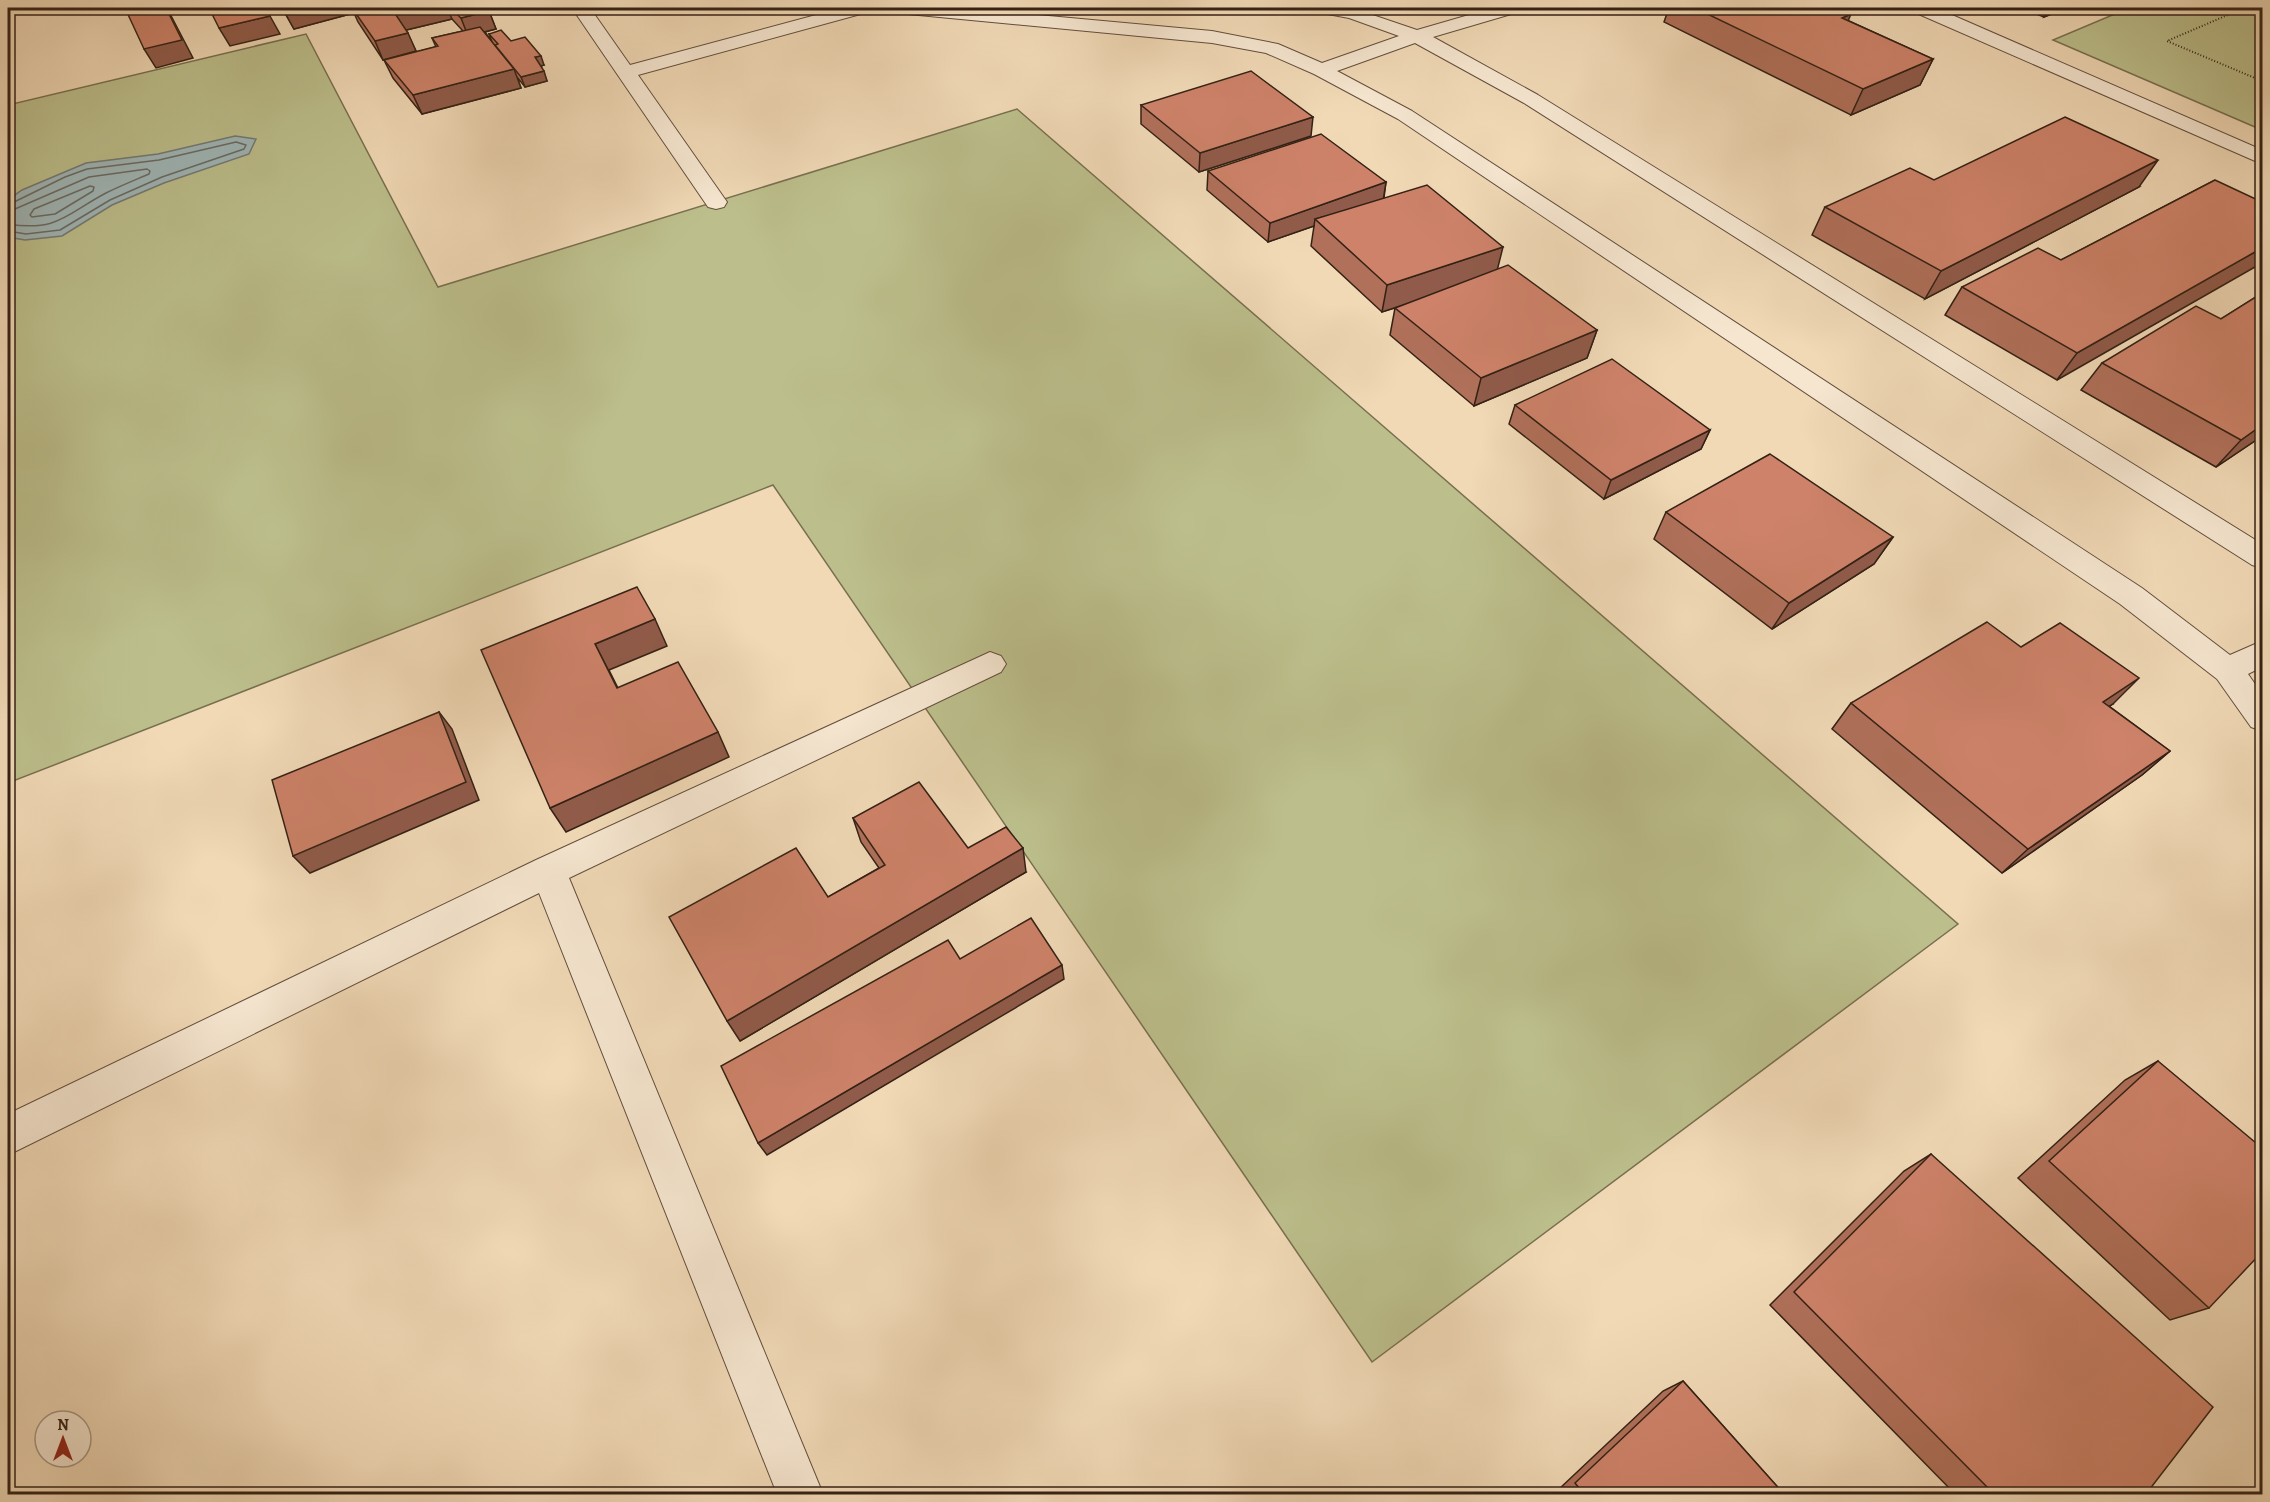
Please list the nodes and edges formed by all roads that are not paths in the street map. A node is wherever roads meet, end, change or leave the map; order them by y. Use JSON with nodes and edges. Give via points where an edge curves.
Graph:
{"nodes":[{"id":1,"x":581,"y":8,"type":"edge"},
{"id":2,"x":861,"y":8,"type":"edge"},
{"id":3,"x":908,"y":8,"type":"edge"},
{"id":4,"x":1324,"y":8,"type":"edge"},
{"id":5,"x":1511,"y":8,"type":"edge"},
{"id":6,"x":1921,"y":8,"type":"edge"},
{"id":7,"x":1417,"y":36,"type":"junction"},
{"id":8,"x":1321,"y":70,"type":"junction"},
{"id":9,"x":626,"y":72,"type":"junction"},
{"id":10,"x":2262,"y":158,"type":"edge"},
{"id":11,"x":716,"y":202,"type":"dead end"},
{"id":12,"x":2262,"y":558,"type":"edge"},
{"id":13,"x":2262,"y":653,"type":"edge"},
{"id":14,"x":990,"y":664,"type":"dead end"},
{"id":15,"x":2228,"y":670,"type":"junction"},
{"id":16,"x":2262,"y":718,"type":"edge"},
{"id":17,"x":548,"y":871,"type":"junction"},
{"id":18,"x":8,"y":1135,"type":"edge"},
{"id":19,"x":800,"y":1494,"type":"edge"}],
"edges":[{"from":1,"to":9,"type":"street"},
{"from":2,"to":9,"type":"street"},
{"from":3,"to":8,"type":"street","via":[[1212,37],[1271,48]]},
{"from":4,"to":7,"type":"street"},
{"from":5,"to":7,"type":"street"},
{"from":6,"to":10,"type":"street"},
{"from":7,"to":8,"type":"street"},
{"from":7,"to":12,"type":"street","via":[[1531,99]]},
{"from":8,"to":15,"type":"street","via":[[1405,115],[2131,596]]},
{"from":9,"to":11,"type":"street"},
{"from":13,"to":15,"type":"street"},
{"from":14,"to":17,"type":"street"},
{"from":15,"to":16,"type":"street"},
{"from":17,"to":18,"type":"street"},
{"from":17,"to":19,"type":"street"}]}
